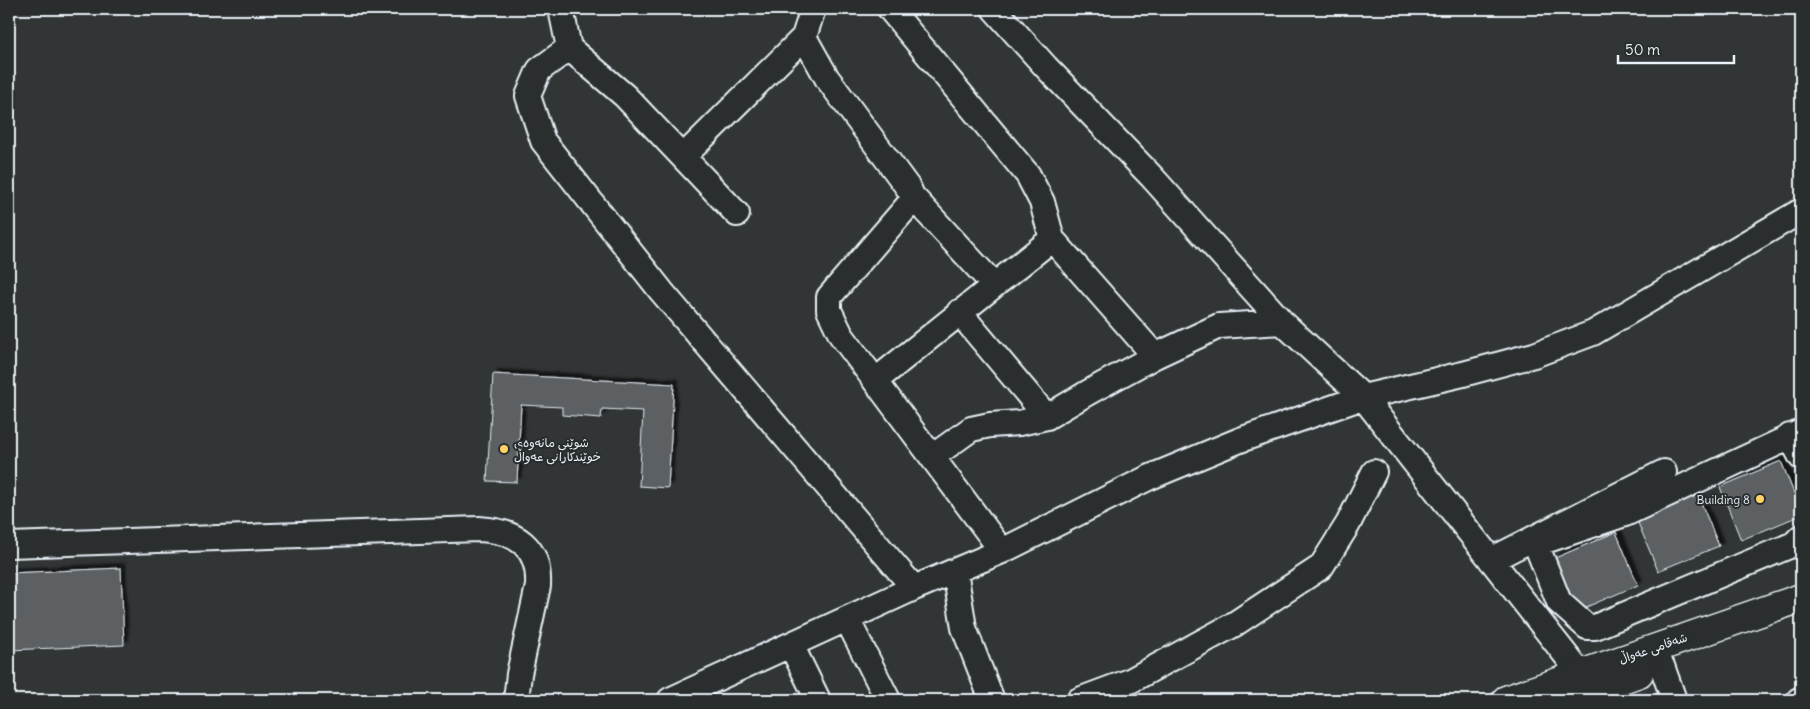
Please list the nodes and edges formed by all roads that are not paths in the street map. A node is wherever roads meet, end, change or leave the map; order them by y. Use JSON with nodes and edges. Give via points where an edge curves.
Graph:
{"nodes":[{"id":1,"x":561,"y":9,"type":"edge"},
{"id":2,"x":813,"y":9,"type":"edge"},
{"id":3,"x":890,"y":9,"type":"edge"},
{"id":4,"x":994,"y":9,"type":"edge"},
{"id":5,"x":804,"y":37,"type":"junction"},
{"id":6,"x":569,"y":48,"type":"junction"},
{"id":7,"x":683,"y":157,"type":"junction"},
{"id":8,"x":912,"y":196,"type":"junction"},
{"id":9,"x":1801,"y":211,"type":"edge"},
{"id":10,"x":737,"y":214,"type":"dead end"},
{"id":11,"x":1052,"y":239,"type":"junction"},
{"id":12,"x":994,"y":285,"type":"junction"},
{"id":13,"x":959,"y":312,"type":"junction"},
{"id":14,"x":1282,"y":322,"type":"junction"},
{"id":15,"x":1155,"y":356,"type":"junction"},
{"id":16,"x":875,"y":381,"type":"junction"},
{"id":17,"x":1363,"y":397,"type":"junction"},
{"id":18,"x":1047,"y":417,"type":"junction"},
{"id":19,"x":1796,"y":434,"type":"edge"},
{"id":20,"x":932,"y":457,"type":"junction"},
{"id":21,"x":1801,"y":457,"type":"edge"},
{"id":22,"x":1374,"y":472,"type":"dead end"},
{"id":23,"x":1664,"y":472,"type":"dead end"},
{"id":24,"x":1801,"y":537,"type":"edge"},
{"id":25,"x":9,"y":545,"type":"edge"},
{"id":26,"x":1002,"y":551,"type":"junction"},
{"id":27,"x":1491,"y":560,"type":"junction"},
{"id":28,"x":955,"y":571,"type":"junction"},
{"id":29,"x":914,"y":588,"type":"junction"},
{"id":30,"x":1801,"y":598,"type":"edge"},
{"id":31,"x":1801,"y":616,"type":"edge"},
{"id":32,"x":847,"y":619,"type":"junction"},
{"id":33,"x":791,"y":645,"type":"junction"},
{"id":34,"x":1662,"y":666,"type":"junction"},
{"id":35,"x":1583,"y":688,"type":"edge"},
{"id":36,"x":516,"y":700,"type":"edge"},
{"id":37,"x":670,"y":700,"type":"edge"},
{"id":38,"x":818,"y":700,"type":"edge"},
{"id":39,"x":888,"y":700,"type":"edge"},
{"id":40,"x":992,"y":700,"type":"edge"},
{"id":41,"x":1079,"y":700,"type":"edge"},
{"id":42,"x":1506,"y":700,"type":"edge"},
{"id":43,"x":1563,"y":700,"type":"edge"},
{"id":44,"x":1674,"y":700,"type":"edge"}],
"edges":[{"from":1,"to":6,"type":"street"},
{"from":2,"to":5,"type":"street"},
{"from":3,"to":11,"type":"street","via":[[1028,175],[1042,202]]},
{"from":4,"to":14,"type":"street","via":[[1152,177]]},
{"from":5,"to":7,"type":"street"},
{"from":5,"to":8,"type":"street","via":[[827,78]]},
{"from":6,"to":7,"type":"street","via":[[625,96]]},
{"from":6,"to":29,"type":"street","via":[[539,70],[528,96],[543,141],[662,292]]},
{"from":7,"to":10,"type":"street"},
{"from":8,"to":12,"type":"street"},
{"from":8,"to":16,"type":"street","via":[[907,207],[829,297],[829,310],[841,335]]},
{"from":9,"to":17,"type":"street","via":[[1593,333],[1534,355]]},
{"from":11,"to":12,"type":"street"},
{"from":11,"to":15,"type":"street"},
{"from":12,"to":13,"type":"street"},
{"from":13,"to":16,"type":"street"},
{"from":13,"to":18,"type":"street"},
{"from":14,"to":15,"type":"street","via":[[1220,326]]},
{"from":14,"to":17,"type":"street"},
{"from":15,"to":18,"type":"street"},
{"from":16,"to":20,"type":"street"},
{"from":17,"to":26,"type":"street","via":[[1240,440],[1148,478]]},
{"from":17,"to":27,"type":"street"},
{"from":18,"to":20,"type":"street","via":[[971,430]]},
{"from":19,"to":21,"type":"street"},
{"from":19,"to":24,"type":"street","via":[[1625,514],[1536,544],[1559,602],[1587,627],[1595,627],[1794,544]]},
{"from":20,"to":26,"type":"street"},
{"from":22,"to":41,"type":"street","via":[[1348,524],[1321,567],[1233,625],[1130,681]]},
{"from":23,"to":27,"type":"street"},
{"from":25,"to":36,"type":"street","via":[[479,529],[504,532],[524,544],[536,563],[538,574]]},
{"from":26,"to":28,"type":"street"},
{"from":27,"to":35,"type":"street"},
{"from":28,"to":29,"type":"street"},
{"from":28,"to":40,"type":"street","via":[[964,628]]},
{"from":29,"to":32,"type":"street"},
{"from":30,"to":35,"type":"main road","name":"شەقامی عەواڵ"},
{"from":31,"to":34,"type":"main road","name":"شەقامی عەواڵ"},
{"from":32,"to":33,"type":"street"},
{"from":32,"to":39,"type":"street"},
{"from":33,"to":37,"type":"street"},
{"from":33,"to":38,"type":"street"},
{"from":34,"to":35,"type":"main road","name":"شەقامی عەواڵ"},
{"from":34,"to":44,"type":"street"},
{"from":35,"to":42,"type":"main road","name":"شەقامی عەواڵ"},
{"from":35,"to":43,"type":"main road","name":"شەقامی عەواڵ"}]}
